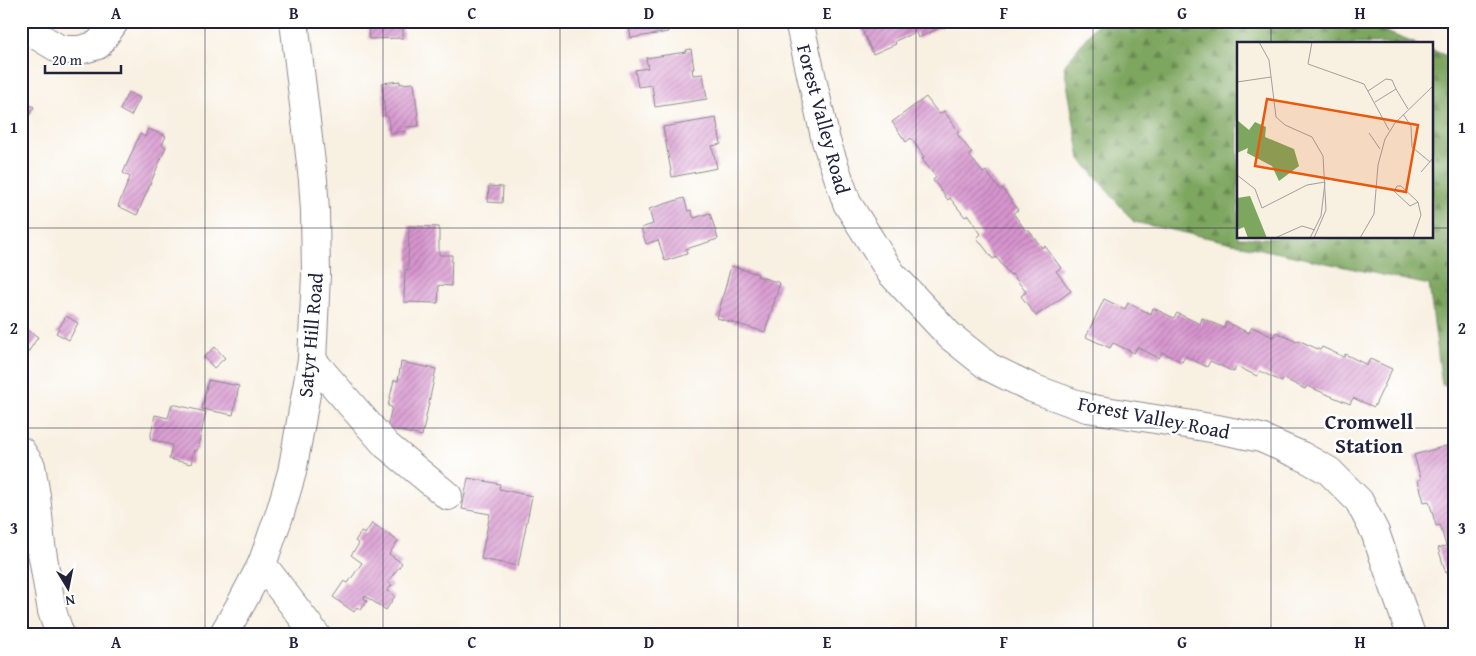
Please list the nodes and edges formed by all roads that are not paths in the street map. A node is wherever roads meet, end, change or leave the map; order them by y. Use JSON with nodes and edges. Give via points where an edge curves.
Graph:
{"nodes":[{"id":1,"x":115,"y":21,"type":"edge"},
{"id":2,"x":294,"y":21,"type":"edge"},
{"id":3,"x":799,"y":21,"type":"edge"},
{"id":4,"x":21,"y":26,"type":"edge"},
{"id":5,"x":312,"y":360,"type":"junction"},
{"id":6,"x":21,"y":451,"type":"edge"},
{"id":7,"x":448,"y":496,"type":"dead end"},
{"id":8,"x":21,"y":549,"type":"edge"},
{"id":9,"x":44,"y":564,"type":"junction"},
{"id":10,"x":262,"y":564,"type":"junction"},
{"id":11,"x":60,"y":635,"type":"edge"},
{"id":12,"x":223,"y":635,"type":"edge"},
{"id":13,"x":316,"y":635,"type":"edge"},
{"id":14,"x":1411,"y":635,"type":"edge"}],
"edges":[{"from":1,"to":4,"type":"street","via":[[98,45],[80,50],[61,50]]},
{"from":2,"to":5,"type":"street","name":"Satyr Hill Road","via":[[315,212]]},
{"from":3,"to":14,"type":"street","name":"Forest Valley Road","via":[[826,141],[847,203],[891,273],[950,336],[989,368],[1087,408],[1261,438],[1329,471],[1359,501],[1375,532]]},
{"from":5,"to":7,"type":"street","via":[[386,445]]},
{"from":5,"to":10,"type":"street","name":"Satyr Hill Road","via":[[292,472]]},
{"from":6,"to":9,"type":"street","via":[[31,466]]},
{"from":8,"to":9,"type":"street"},
{"from":9,"to":11,"type":"street","via":[[52,611]]},
{"from":10,"to":12,"type":"street","name":"Satyr Hill Road"},
{"from":10,"to":13,"type":"street"}]}
